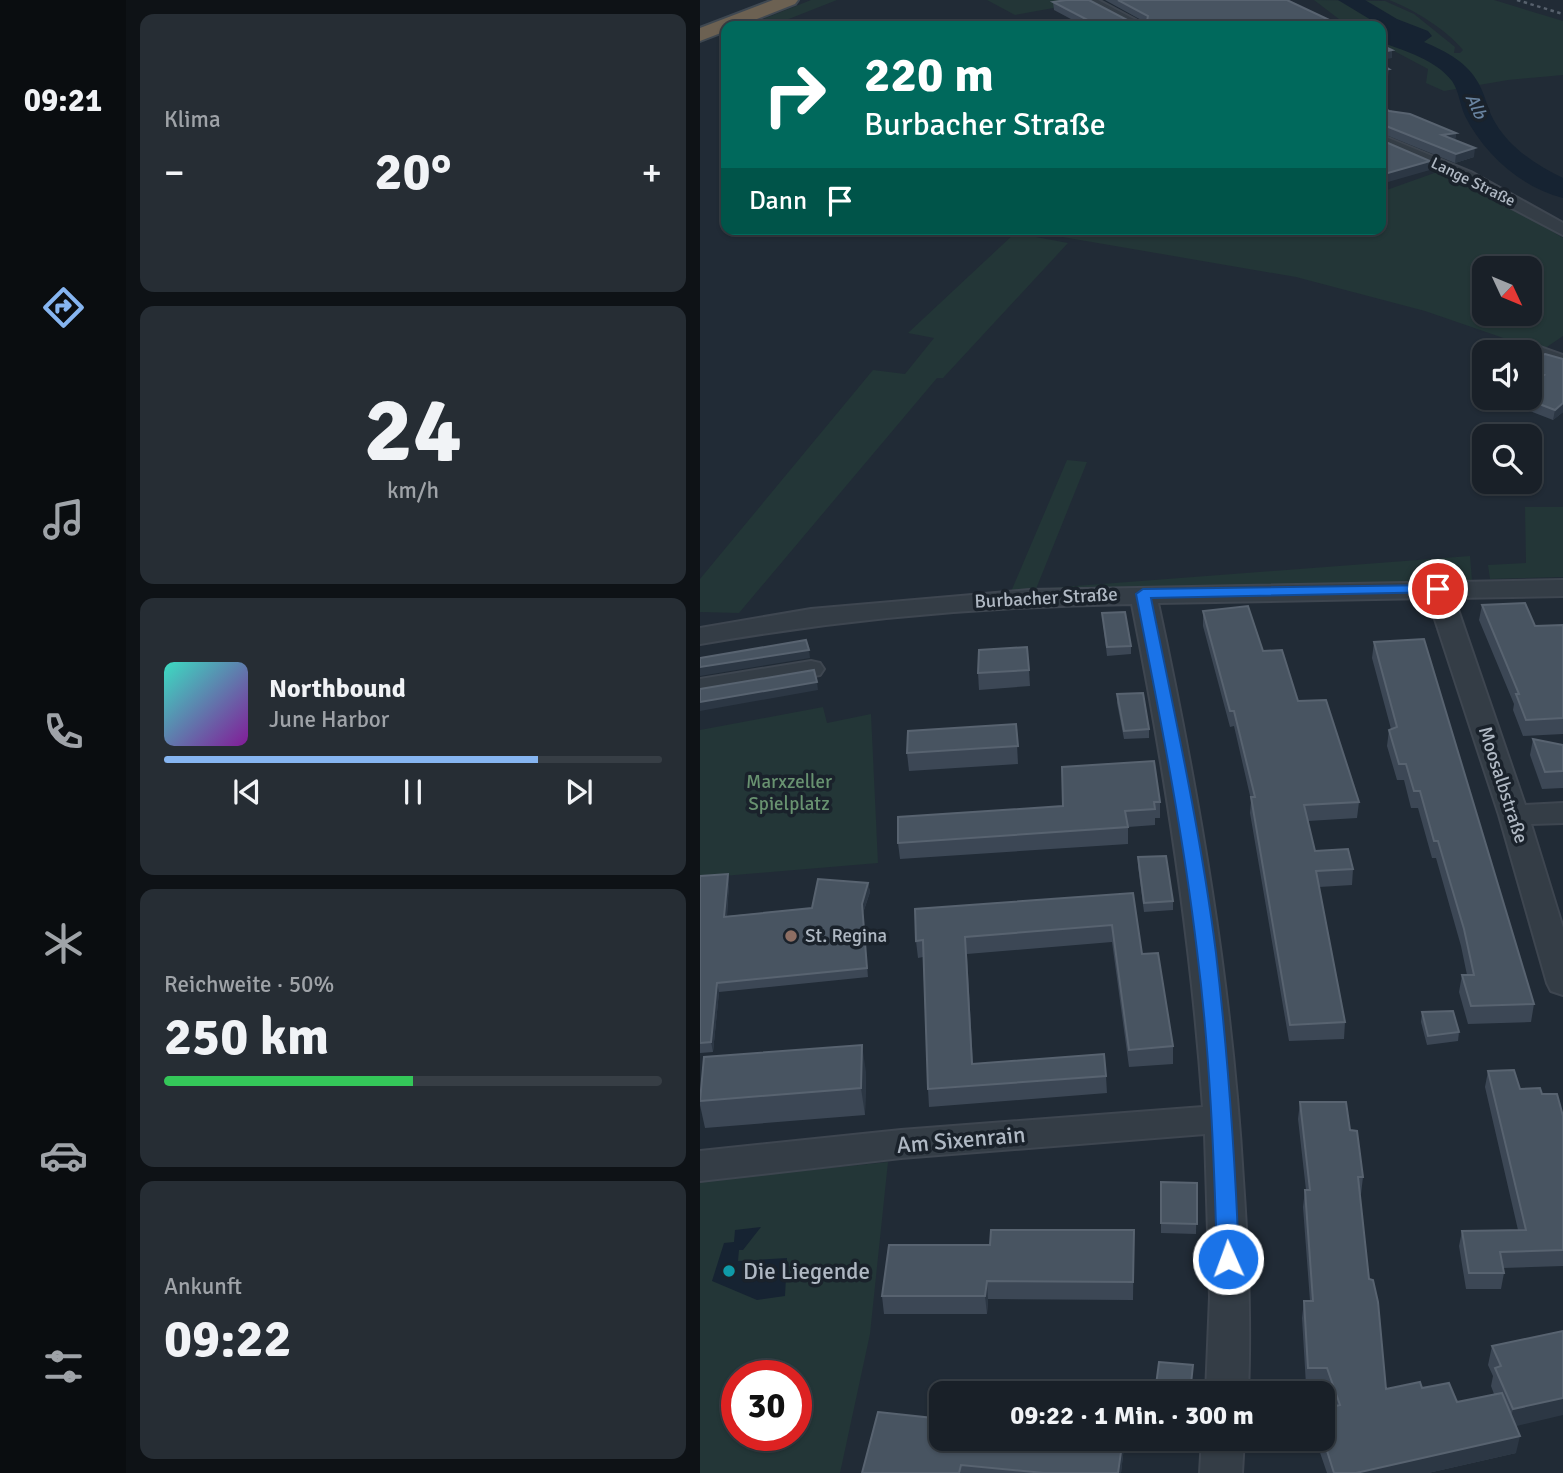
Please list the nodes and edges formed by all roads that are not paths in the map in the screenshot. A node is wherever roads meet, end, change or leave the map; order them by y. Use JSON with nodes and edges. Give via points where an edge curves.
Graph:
{"nodes":[{"id":1,"x":751,"y":0,"type":"edge"},
{"id":2,"x":789,"y":0,"type":"edge"},
{"id":3,"x":1088,"y":0,"type":"edge"},
{"id":4,"x":700,"y":19,"type":"edge"},
{"id":5,"x":736,"y":21,"type":"edge"},
{"id":6,"x":1130,"y":21,"type":"edge"},
{"id":7,"x":721,"y":27,"type":"edge"},
{"id":8,"x":700,"y":35,"type":"edge"},
{"id":9,"x":1386,"y":142,"type":"edge"},
{"id":10,"x":1563,"y":230,"type":"edge"},
{"id":11,"x":1542,"y":354,"type":"edge"},
{"id":12,"x":1563,"y":362,"type":"edge"},
{"id":13,"x":1563,"y":588,"type":"edge"},
{"id":14,"x":1438,"y":589,"type":"junction"},
{"id":15,"x":1143,"y":594,"type":"junction"},
{"id":16,"x":700,"y":636,"type":"edge"},
{"id":17,"x":811,"y":669,"type":"edge"},
{"id":18,"x":700,"y":687,"type":"edge"},
{"id":19,"x":1563,"y":813,"type":"edge"},
{"id":20,"x":1514,"y":815,"type":"junction"},
{"id":21,"x":1563,"y":983,"type":"edge"},
{"id":22,"x":1223,"y":1119,"type":"junction"},
{"id":23,"x":700,"y":1166,"type":"edge"},
{"id":24,"x":1228,"y":1381,"type":"edge"},
{"id":25,"x":1222,"y":1451,"type":"edge"},
{"id":26,"x":1221,"y":1473,"type":"edge"}],
"edges":[{"from":1,"to":4,"type":"highway"},
{"from":2,"to":5,"type":"highway"},
{"from":3,"to":6,"type":"street"},
{"from":7,"to":8,"type":"highway"},
{"from":9,"to":10,"type":"street","name":"Lange Straße","via":[[1465,176]]},
{"from":11,"to":12,"type":"street"},
{"from":13,"to":14,"type":"street","name":"Burbacher Straße"},
{"from":14,"to":15,"type":"street","name":"Burbacher Straße"},
{"from":14,"to":20,"type":"street","name":"Moosalbstraße"},
{"from":15,"to":16,"type":"street","name":"Burbacher Straße","via":[[1016,598],[852,612]]},
{"from":15,"to":22,"type":"street","via":[[1193,855]]},
{"from":17,"to":18,"type":"street"},
{"from":19,"to":20,"type":"street"},
{"from":20,"to":21,"type":"street","name":"Moosalbstraße"},
{"from":22,"to":23,"type":"street","name":"Am Sixenrain","via":[[901,1144]]},
{"from":22,"to":24,"type":"street","via":[[1231,1336]]},
{"from":25,"to":26,"type":"street"}]}
